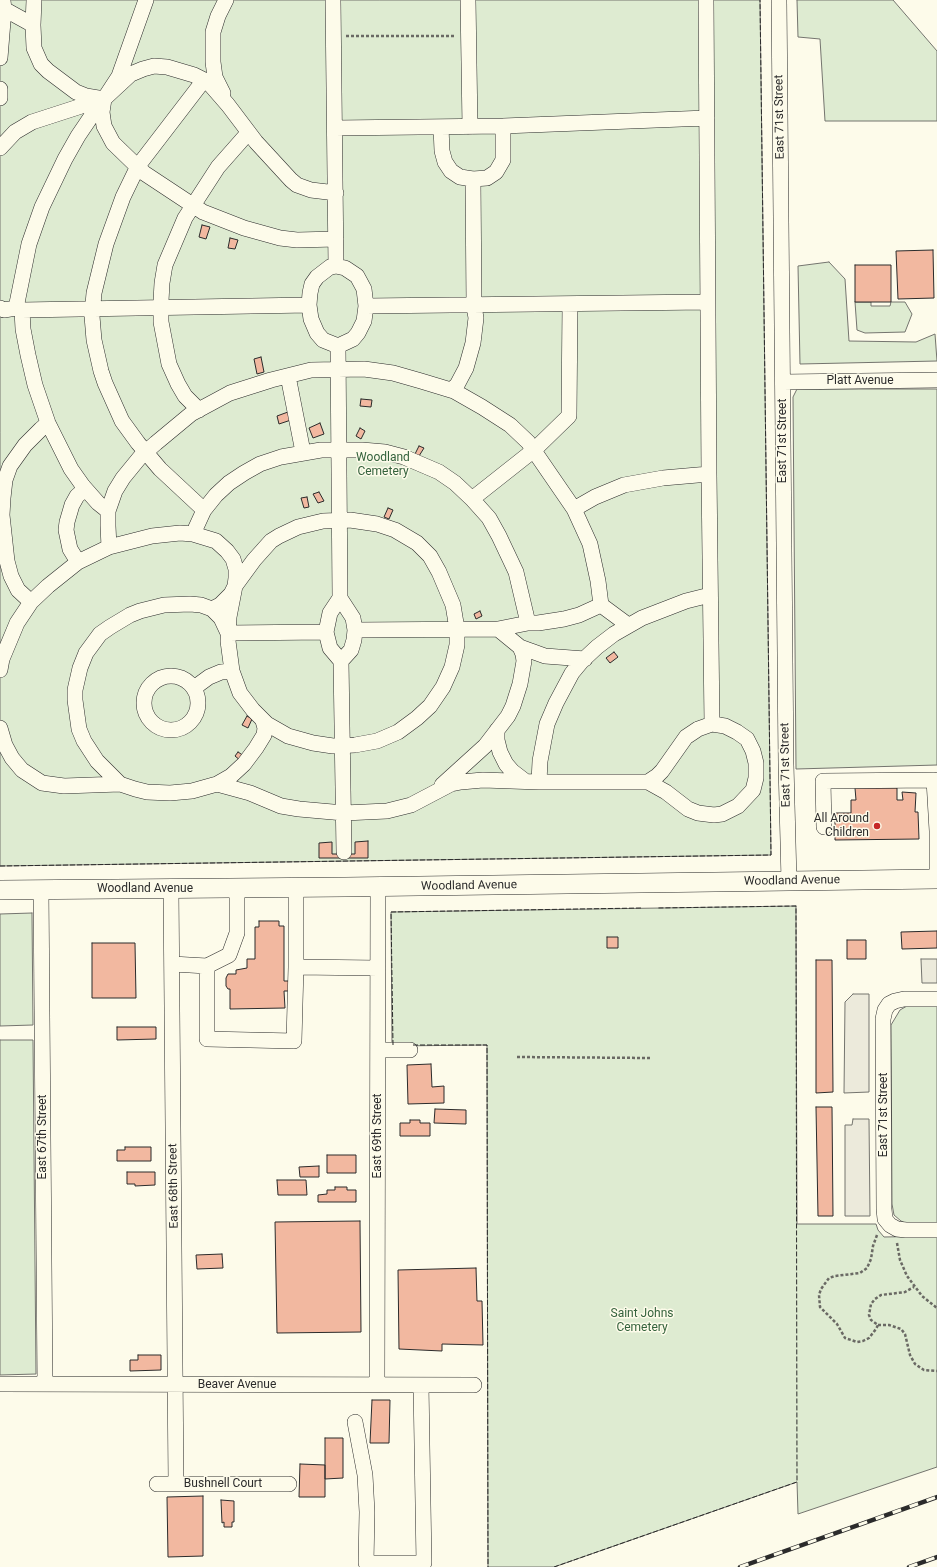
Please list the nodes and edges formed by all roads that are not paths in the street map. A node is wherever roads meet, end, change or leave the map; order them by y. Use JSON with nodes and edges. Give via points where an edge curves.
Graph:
{"nodes":[{"id":1,"x":34,"y":0,"type":"edge"},
{"id":2,"x":146,"y":0,"type":"edge"},
{"id":3,"x":226,"y":0,"type":"edge"},
{"id":4,"x":333,"y":0,"type":"edge"},
{"id":5,"x":468,"y":0,"type":"edge"},
{"id":6,"x":706,"y":0,"type":"edge"},
{"id":7,"x":779,"y":0,"type":"edge"},
{"id":8,"x":4,"y":5,"type":"edge"},
{"id":9,"x":33,"y":26,"type":"junction"},
{"id":10,"x":0,"y":58,"type":"edge"},
{"id":11,"x":213,"y":62,"type":"junction"},
{"id":12,"x":126,"y":71,"type":"junction"},
{"id":13,"x":203,"y":79,"type":"junction"},
{"id":14,"x":0,"y":89,"type":"edge"},
{"id":15,"x":0,"y":98,"type":"edge"},
{"id":16,"x":104,"y":99,"type":"junction"},
{"id":17,"x":228,"y":105,"type":"junction"},
{"id":18,"x":707,"y":118,"type":"junction"},
{"id":19,"x":504,"y":126,"type":"junction"},
{"id":20,"x":441,"y":127,"type":"junction"},
{"id":21,"x":470,"y":127,"type":"junction"},
{"id":22,"x":335,"y":128,"type":"junction"},
{"id":23,"x":248,"y":133,"type":"junction"},
{"id":24,"x":0,"y":148,"type":"edge"},
{"id":25,"x":138,"y":166,"type":"junction"},
{"id":26,"x":473,"y":179,"type":"junction"},
{"id":27,"x":336,"y":193,"type":"junction"},
{"id":28,"x":192,"y":205,"type":"junction"},
{"id":29,"x":336,"y":239,"type":"junction"},
{"id":30,"x":336,"y":266,"type":"junction"},
{"id":31,"x":707,"y":302,"type":"junction"},
{"id":32,"x":570,"y":304,"type":"junction"},
{"id":33,"x":309,"y":305,"type":"junction"},
{"id":34,"x":366,"y":306,"type":"junction"},
{"id":35,"x":474,"y":306,"type":"junction"},
{"id":36,"x":160,"y":307,"type":"junction"},
{"id":37,"x":0,"y":308,"type":"edge"},
{"id":38,"x":93,"y":308,"type":"junction"},
{"id":39,"x":19,"y":309,"type":"junction"},
{"id":40,"x":338,"y":346,"type":"junction"},
{"id":41,"x":338,"y":369,"type":"junction"},
{"id":42,"x":288,"y":376,"type":"junction"},
{"id":43,"x":937,"y":380,"type":"edge"},
{"id":44,"x":783,"y":382,"type":"junction"},
{"id":45,"x":451,"y":390,"type":"junction"},
{"id":46,"x":198,"y":410,"type":"junction"},
{"id":47,"x":48,"y":423,"type":"junction"},
{"id":48,"x":339,"y":449,"type":"junction"},
{"id":49,"x":534,"y":450,"type":"junction"},
{"id":50,"x":146,"y":452,"type":"junction"},
{"id":51,"x":302,"y":452,"type":"junction"},
{"id":52,"x":709,"y":474,"type":"junction"},
{"id":53,"x":85,"y":489,"type":"junction"},
{"id":54,"x":472,"y":499,"type":"junction"},
{"id":55,"x":574,"y":509,"type":"junction"},
{"id":56,"x":204,"y":510,"type":"junction"},
{"id":57,"x":108,"y":511,"type":"junction"},
{"id":58,"x":340,"y":519,"type":"junction"},
{"id":59,"x":193,"y":534,"type":"junction"},
{"id":60,"x":109,"y":547,"type":"junction"},
{"id":61,"x":78,"y":562,"type":"junction"},
{"id":62,"x":235,"y":586,"type":"junction"},
{"id":63,"x":710,"y":595,"type":"junction"},
{"id":64,"x":340,"y":598,"type":"junction"},
{"id":65,"x":31,"y":602,"type":"junction"},
{"id":66,"x":601,"y":605,"type":"junction"},
{"id":67,"x":212,"y":609,"type":"junction"},
{"id":68,"x":528,"y":622,"type":"junction"},
{"id":69,"x":628,"y":625,"type":"junction"},
{"id":70,"x":498,"y":628,"type":"junction"},
{"id":71,"x":457,"y":629,"type":"junction"},
{"id":72,"x":355,"y":630,"type":"junction"},
{"id":73,"x":326,"y":632,"type":"junction"},
{"id":74,"x":228,"y":633,"type":"junction"},
{"id":75,"x":520,"y":647,"type":"junction"},
{"id":76,"x":585,"y":658,"type":"junction"},
{"id":77,"x":341,"y":661,"type":"junction"},
{"id":78,"x":0,"y":670,"type":"edge"},
{"id":79,"x":232,"y":671,"type":"junction"},
{"id":80,"x":194,"y":688,"type":"dead end"},
{"id":81,"x":712,"y":724,"type":"junction"},
{"id":82,"x":0,"y":728,"type":"edge"},
{"id":83,"x":269,"y":729,"type":"junction"},
{"id":84,"x":498,"y":730,"type":"junction"},
{"id":85,"x":343,"y":746,"type":"junction"},
{"id":86,"x":532,"y":782,"type":"junction"},
{"id":87,"x":648,"y":782,"type":"junction"},
{"id":88,"x":120,"y":784,"type":"junction"},
{"id":89,"x":218,"y":784,"type":"junction"},
{"id":90,"x":434,"y":792,"type":"junction"},
{"id":91,"x":344,"y":812,"type":"junction"},
{"id":92,"x":824,"y":827,"type":"dead end"},
{"id":93,"x":344,"y":852,"type":"dead end"},
{"id":94,"x":937,"y":879,"type":"edge"},
{"id":95,"x":789,"y":881,"type":"junction"},
{"id":96,"x":378,"y":887,"type":"junction"},
{"id":97,"x":237,"y":888,"type":"junction"},
{"id":98,"x":296,"y":888,"type":"junction"},
{"id":99,"x":41,"y":889,"type":"junction"},
{"id":100,"x":172,"y":889,"type":"junction"},
{"id":101,"x":0,"y":890,"type":"edge"},
{"id":102,"x":172,"y":964,"type":"junction"},
{"id":103,"x":207,"y":966,"type":"junction"},
{"id":104,"x":296,"y":967,"type":"junction"},
{"id":105,"x":378,"y":968,"type":"junction"},
{"id":106,"x":937,"y":998,"type":"edge"},
{"id":107,"x":378,"y":1050,"type":"junction"},
{"id":108,"x":410,"y":1050,"type":"dead end"},
{"id":109,"x":937,"y":1230,"type":"edge"},
{"id":110,"x":0,"y":1384,"type":"edge"},
{"id":111,"x":45,"y":1384,"type":"junction"},
{"id":112,"x":176,"y":1385,"type":"junction"},
{"id":113,"x":377,"y":1385,"type":"junction"},
{"id":114,"x":421,"y":1385,"type":"junction"},
{"id":115,"x":474,"y":1385,"type":"dead end"},
{"id":116,"x":355,"y":1422,"type":"dead end"},
{"id":117,"x":176,"y":1483,"type":"junction"},
{"id":118,"x":157,"y":1484,"type":"dead end"},
{"id":119,"x":289,"y":1484,"type":"dead end"}],
"edges":[{"from":1,"to":9,"type":"street"},
{"from":2,"to":12,"type":"street"},
{"from":3,"to":11,"type":"street","via":[[213,32]]},
{"from":4,"to":22,"type":"street"},
{"from":5,"to":21,"type":"street"},
{"from":6,"to":18,"type":"street"},
{"from":7,"to":44,"type":"street","name":"East 71st Street"},
{"from":8,"to":9,"type":"street"},
{"from":8,"to":10,"type":"street"},
{"from":9,"to":16,"type":"street","via":[[34,48],[41,64],[76,92]]},
{"from":11,"to":13,"type":"street","via":[[212,69]]},
{"from":11,"to":17,"type":"street"},
{"from":12,"to":13,"type":"street","via":[[154,66],[167,67]]},
{"from":12,"to":16,"type":"street"},
{"from":13,"to":17,"type":"street"},
{"from":13,"to":25,"type":"street"},
{"from":14,"to":15,"type":"street"},
{"from":16,"to":24,"type":"street","via":[[28,124],[15,132]]},
{"from":16,"to":25,"type":"street","via":[[104,126],[113,143]]},
{"from":16,"to":39,"type":"street","via":[[68,153],[42,207],[29,244]]},
{"from":17,"to":23,"type":"street"},
{"from":18,"to":19,"type":"street"},
{"from":18,"to":31,"type":"street"},
{"from":19,"to":21,"type":"street"},
{"from":19,"to":26,"type":"street","via":[[504,160],[496,172],[486,178]]},
{"from":20,"to":21,"type":"street"},
{"from":20,"to":22,"type":"street"},
{"from":20,"to":26,"type":"street","via":[[445,162],[451,171],[460,177]]},
{"from":22,"to":27,"type":"street"},
{"from":23,"to":27,"type":"street","via":[[297,185]]},
{"from":23,"to":28,"type":"street","via":[[218,167]]},
{"from":25,"to":28,"type":"street","via":[[144,173]]},
{"from":25,"to":38,"type":"street","via":[[123,197],[106,244],[94,292]]},
{"from":26,"to":35,"type":"street"},
{"from":27,"to":29,"type":"street"},
{"from":28,"to":29,"type":"street","via":[[202,212],[280,238]]},
{"from":28,"to":36,"type":"street","via":[[178,232],[166,265]]},
{"from":29,"to":30,"type":"street"},
{"from":30,"to":33,"type":"street","via":[[330,267],[312,284]]},
{"from":30,"to":34,"type":"street","via":[[345,268],[357,276],[364,289]]},
{"from":31,"to":32,"type":"street"},
{"from":31,"to":52,"type":"street"},
{"from":32,"to":35,"type":"street"},
{"from":32,"to":49,"type":"street","via":[[569,416]]},
{"from":33,"to":36,"type":"street"},
{"from":33,"to":40,"type":"street","via":[[314,327],[320,336],[330,344]]},
{"from":34,"to":35,"type":"street"},
{"from":34,"to":40,"type":"street","via":[[364,321],[358,332],[353,339]]},
{"from":35,"to":45,"type":"street","via":[[476,318],[473,343],[466,368],[457,385]]},
{"from":36,"to":38,"type":"street"},
{"from":36,"to":46,"type":"street","via":[[169,364],[181,390]]},
{"from":37,"to":39,"type":"street"},
{"from":38,"to":39,"type":"street"},
{"from":38,"to":50,"type":"street","via":[[93,335],[105,383],[122,421]]},
{"from":39,"to":47,"type":"street","via":[[35,385]]},
{"from":40,"to":41,"type":"street"},
{"from":41,"to":42,"type":"street","via":[[312,370]]},
{"from":41,"to":45,"type":"street","via":[[393,373]]},
{"from":41,"to":48,"type":"street"},
{"from":42,"to":46,"type":"street","via":[[230,393]]},
{"from":42,"to":51,"type":"street"},
{"from":43,"to":44,"type":"street","name":"Platt Avenue"},
{"from":44,"to":95,"type":"street","name":"East 71st Street"},
{"from":45,"to":49,"type":"street","via":[[482,406],[510,425]]},
{"from":46,"to":50,"type":"street"},
{"from":47,"to":53,"type":"street"},
{"from":47,"to":65,"type":"street","via":[[25,445],[10,466],[3,498],[3,531],[11,576],[18,590]]},
{"from":48,"to":51,"type":"street"},
{"from":48,"to":54,"type":"street","via":[[385,452],[404,457],[439,472],[455,482]]},
{"from":48,"to":58,"type":"street"},
{"from":49,"to":54,"type":"street"},
{"from":49,"to":55,"type":"street"},
{"from":50,"to":56,"type":"street","via":[[167,476]]},
{"from":50,"to":57,"type":"street","via":[[123,478]]},
{"from":51,"to":56,"type":"street","via":[[260,464],[244,473],[216,495]]},
{"from":52,"to":55,"type":"street","via":[[624,485]]},
{"from":52,"to":63,"type":"street"},
{"from":53,"to":57,"type":"street"},
{"from":53,"to":61,"type":"street","via":[[72,505],[67,522],[70,549]]},
{"from":54,"to":68,"type":"street","via":[[488,518],[509,555],[522,590]]},
{"from":55,"to":66,"type":"street","via":[[590,544]]},
{"from":56,"to":59,"type":"street"},
{"from":57,"to":60,"type":"street"},
{"from":58,"to":62,"type":"street","via":[[309,524],[279,536],[262,550]]},
{"from":58,"to":64,"type":"street"},
{"from":58,"to":71,"type":"street","via":[[364,521],[386,527],[424,549],[446,587],[453,605]]},
{"from":59,"to":60,"type":"street","via":[[152,536]]},
{"from":59,"to":62,"type":"street","via":[[216,541],[227,551],[236,569]]},
{"from":60,"to":61,"type":"street"},
{"from":61,"to":65,"type":"street"},
{"from":62,"to":67,"type":"street","via":[[226,600]]},
{"from":62,"to":74,"type":"street"},
{"from":63,"to":69,"type":"street","via":[[662,610]]},
{"from":63,"to":81,"type":"street"},
{"from":64,"to":72,"type":"street","via":[[353,618]]},
{"from":64,"to":73,"type":"street","via":[[330,613]]},
{"from":65,"to":78,"type":"street","via":[[17,623]]},
{"from":66,"to":68,"type":"street","via":[[564,619]]},
{"from":66,"to":69,"type":"street"},
{"from":67,"to":74,"type":"street","via":[[221,618]]},
{"from":67,"to":88,"type":"street","via":[[190,604],[164,605],[140,611],[110,626],[86,653],[75,690],[80,729],[84,741],[97,761]]},
{"from":68,"to":70,"type":"street"},
{"from":69,"to":76,"type":"street"},
{"from":70,"to":71,"type":"street"},
{"from":70,"to":75,"type":"street"},
{"from":71,"to":72,"type":"street"},
{"from":71,"to":85,"type":"street","via":[[457,645],[452,667],[443,688],[430,706],[408,725],[384,739],[367,744]]},
{"from":72,"to":77,"type":"street","via":[[352,647]]},
{"from":73,"to":74,"type":"street"},
{"from":73,"to":77,"type":"street","via":[[330,648]]},
{"from":74,"to":79,"type":"street"},
{"from":75,"to":76,"type":"street","via":[[545,656]]},
{"from":75,"to":84,"type":"street","via":[[524,661],[520,684],[513,706]]},
{"from":76,"to":86,"type":"street","via":[[572,673],[547,724],[540,761]]},
{"from":77,"to":85,"type":"street"},
{"from":79,"to":80,"type":"street","via":[[215,674]]},
{"from":79,"to":83,"type":"street","via":[[240,693]]},
{"from":81,"to":87,"type":"street","via":[[686,737],[657,776]]},
{"from":81,"to":87,"type":"street","via":[[725,726],[737,732],[747,739],[753,751],[756,778],[753,790],[738,806],[722,814],[698,813]]},
{"from":82,"to":88,"type":"street","via":[[4,745],[12,758],[22,770],[42,783],[64,786]]},
{"from":83,"to":85,"type":"street","via":[[305,742]]},
{"from":83,"to":89,"type":"street","via":[[244,764]]},
{"from":84,"to":86,"type":"street","via":[[497,740],[506,764],[512,771]]},
{"from":84,"to":90,"type":"street","via":[[485,746]]},
{"from":85,"to":91,"type":"street"},
{"from":86,"to":87,"type":"street"},
{"from":86,"to":90,"type":"street","via":[[462,782]]},
{"from":88,"to":89,"type":"street","via":[[158,793],[192,791]]},
{"from":89,"to":91,"type":"street","via":[[250,793],[281,806]]},
{"from":90,"to":91,"type":"street","via":[[398,809]]},
{"from":91,"to":93,"type":"street"},
{"from":92,"to":94,"type":"street","via":[[822,781],[934,780]]},
{"from":94,"to":95,"type":"main road","name":"Woodland Avenue"},
{"from":95,"to":96,"type":"main road","name":"Woodland Avenue"},
{"from":96,"to":98,"type":"main road","name":"Woodland Avenue"},
{"from":96,"to":105,"type":"street","name":"East 69th Street"},
{"from":97,"to":98,"type":"main road","name":"Woodland Avenue"},
{"from":97,"to":100,"type":"main road","name":"Woodland Avenue"},
{"from":97,"to":103,"type":"street","via":[[237,933],[229,955]]},
{"from":98,"to":104,"type":"street"},
{"from":99,"to":100,"type":"main road","name":"Woodland Avenue"},
{"from":99,"to":101,"type":"main road","name":"Woodland Avenue"},
{"from":99,"to":111,"type":"street","name":"East 67th Street"},
{"from":100,"to":102,"type":"street","name":"East 68th Street"},
{"from":102,"to":103,"type":"street"},
{"from":102,"to":112,"type":"street","name":"East 68th Street"},
{"from":103,"to":104,"type":"street","via":[[207,1039],[294,1041]]},
{"from":104,"to":105,"type":"street"},
{"from":105,"to":107,"type":"street","name":"East 69th Street"},
{"from":106,"to":109,"type":"street","name":"East 71st Street","via":[[904,999],[890,1004],[885,1010],[884,1032],[886,1219],[897,1229]]},
{"from":107,"to":108,"type":"street"},
{"from":107,"to":113,"type":"street","name":"East 69th Street"},
{"from":110,"to":111,"type":"street","name":"Beaver Avenue"},
{"from":111,"to":112,"type":"street","name":"Beaver Avenue"},
{"from":112,"to":113,"type":"street","name":"Beaver Avenue"},
{"from":112,"to":117,"type":"street","name":"East 68th Street"},
{"from":113,"to":114,"type":"street","name":"Beaver Avenue"},
{"from":114,"to":115,"type":"street","name":"Beaver Avenue"},
{"from":114,"to":116,"type":"street","via":[[424,1563],[366,1563],[365,1475]]},
{"from":117,"to":118,"type":"street","name":"Bushnell Court"},
{"from":117,"to":119,"type":"street","name":"Bushnell Court"}]}
